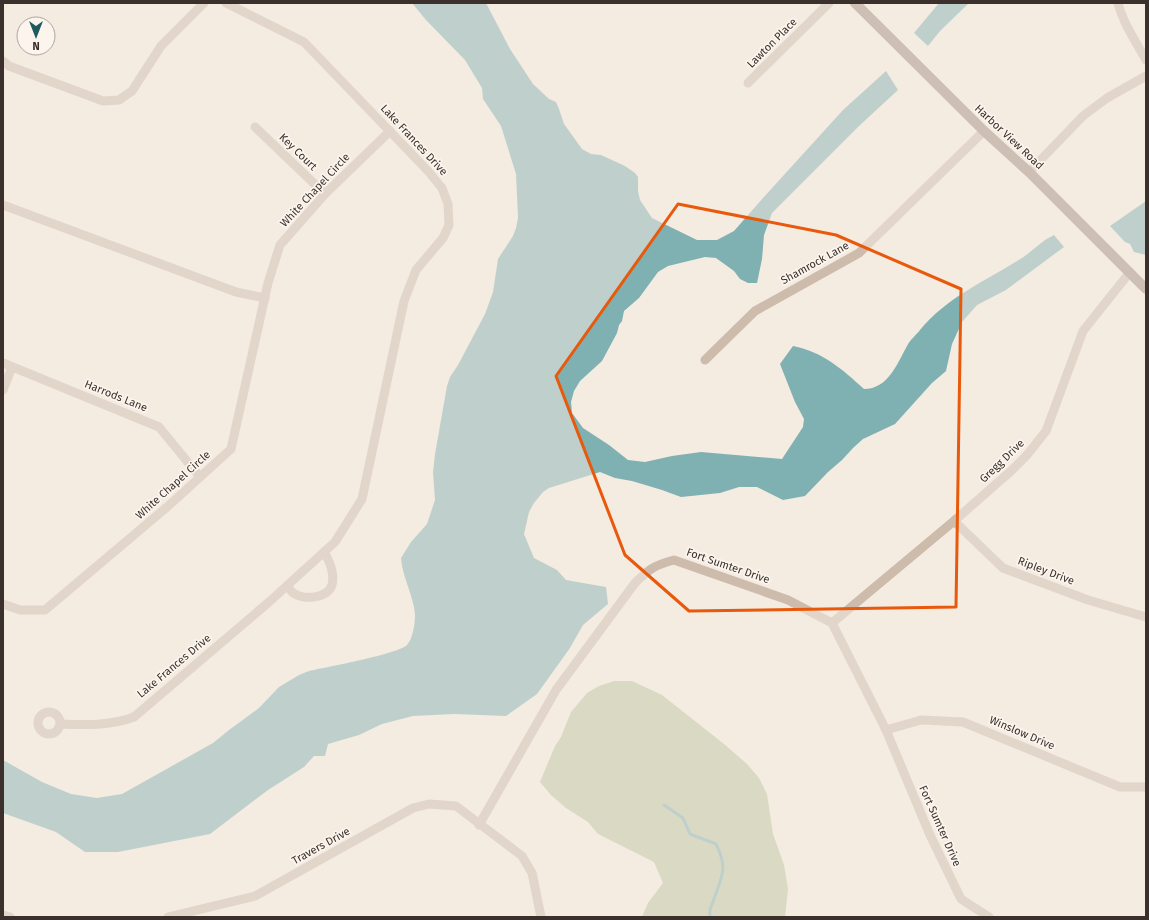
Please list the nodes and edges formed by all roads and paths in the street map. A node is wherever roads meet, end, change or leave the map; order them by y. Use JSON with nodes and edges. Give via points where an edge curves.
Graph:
{"nodes":[{"id":1,"x":204,"y":3,"type":"edge"},
{"id":2,"x":226,"y":3,"type":"edge"},
{"id":3,"x":829,"y":3,"type":"edge"},
{"id":4,"x":855,"y":3,"type":"edge"},
{"id":5,"x":1118,"y":3,"type":"edge"},
{"id":6,"x":1146,"y":60,"type":"edge"},
{"id":7,"x":3,"y":61,"type":"edge"},
{"id":8,"x":1146,"y":76,"type":"edge"},
{"id":9,"x":748,"y":83,"type":"dead end"},
{"id":10,"x":255,"y":127,"type":"dead end"},
{"id":11,"x":390,"y":131,"type":"junction"},
{"id":12,"x":984,"y":131,"type":"junction"},
{"id":13,"x":1029,"y":172,"type":"junction"},
{"id":14,"x":325,"y":194,"type":"junction"},
{"id":15,"x":3,"y":205,"type":"edge"},
{"id":16,"x":1130,"y":272,"type":"junction"},
{"id":17,"x":1146,"y":289,"type":"edge"},
{"id":18,"x":265,"y":298,"type":"junction"},
{"id":19,"x":705,"y":360,"type":"dead end"},
{"id":20,"x":3,"y":363,"type":"edge"},
{"id":21,"x":12,"y":367,"type":"junction"},
{"id":22,"x":3,"y":390,"type":"edge"},
{"id":23,"x":200,"y":477,"type":"junction"},
{"id":24,"x":954,"y":522,"type":"junction"},
{"id":25,"x":324,"y":552,"type":"junction"},
{"id":26,"x":287,"y":586,"type":"junction"},
{"id":27,"x":3,"y":604,"type":"edge"},
{"id":28,"x":1146,"y":617,"type":"edge"},
{"id":29,"x":832,"y":623,"type":"junction"},
{"id":30,"x":60,"y":724,"type":"dead end"},
{"id":31,"x":886,"y":730,"type":"junction"},
{"id":32,"x":1146,"y":788,"type":"edge"},
{"id":33,"x":480,"y":825,"type":"junction"},
{"id":34,"x":3,"y":915,"type":"edge"},
{"id":35,"x":10,"y":917,"type":"edge"},
{"id":36,"x":168,"y":917,"type":"edge"},
{"id":37,"x":541,"y":917,"type":"edge"},
{"id":38,"x":989,"y":917,"type":"edge"}],
"edges":[{"from":1,"to":7,"type":"street","via":[[161,46],[132,91],[119,100],[103,101],[9,66]]},
{"from":2,"to":11,"type":"street","name":"Lake Frances Drive","via":[[304,42]]},
{"from":3,"to":9,"type":"street","name":"Lawton Place"},
{"from":4,"to":12,"type":"main road","name":"Harbor View Road"},
{"from":5,"to":6,"type":"street"},
{"from":8,"to":13,"type":"street","via":[[1107,98],[1083,116]]},
{"from":10,"to":14,"type":"street","name":"Key Court"},
{"from":11,"to":14,"type":"street","name":"White Chapel Circle"},
{"from":11,"to":25,"type":"street","name":"Lake Frances Drive","via":[[442,188],[448,204],[449,225],[443,238],[416,270],[404,301],[362,499],[335,542]]},
{"from":12,"to":13,"type":"main road","name":"Harbor View Road"},
{"from":12,"to":19,"type":"street","name":"Shamrock Lane","via":[[859,253],[755,311]]},
{"from":13,"to":16,"type":"main road","name":"Harbor View Road"},
{"from":14,"to":18,"type":"street","name":"White Chapel Circle","via":[[280,245]]},
{"from":15,"to":18,"type":"street","via":[[236,292]]},
{"from":16,"to":17,"type":"main road","name":"Harbor View Road"},
{"from":16,"to":24,"type":"street","name":"Gregg Drive","via":[[1083,331],[1046,431],[1028,455]]},
{"from":18,"to":23,"type":"street","name":"White Chapel Circle","via":[[231,448]]},
{"from":20,"to":21,"type":"street","name":"Harrods Lane"},
{"from":21,"to":22,"type":"street"},
{"from":21,"to":23,"type":"street","name":"Harrods Lane","via":[[159,427]]},
{"from":23,"to":27,"type":"street","name":"White Chapel Circle","via":[[45,610],[20,610]]},
{"from":24,"to":28,"type":"street","name":"Ripley Drive","via":[[1003,568],[1088,600]]},
{"from":24,"to":29,"type":"street","name":"Gregg Drive"},
{"from":25,"to":26,"type":"street","name":"Lake Frances Drive"},
{"from":25,"to":26,"type":"street","via":[[333,574],[331,587],[324,594],[301,596],[293,593]]},
{"from":26,"to":30,"type":"street","name":"Lake Frances Drive","via":[[134,716],[122,721],[91,726]]},
{"from":29,"to":31,"type":"street","name":"Fort Sumter Drive"},
{"from":29,"to":33,"type":"street","name":"Fort Sumter Drive","via":[[788,600],[674,560],[647,571],[635,583],[556,690]]},
{"from":31,"to":32,"type":"street","name":"Winslow Drive","via":[[921,720],[963,722],[1120,787]]},
{"from":31,"to":38,"type":"street","name":"Fort Sumter Drive","via":[[930,835],[961,899]]},
{"from":33,"to":36,"type":"street","name":"Travers Drive","via":[[456,806],[429,804],[413,808],[255,896]]},
{"from":33,"to":37,"type":"street","via":[[522,856],[532,873]]},
{"from":34,"to":35,"type":"street"}]}
